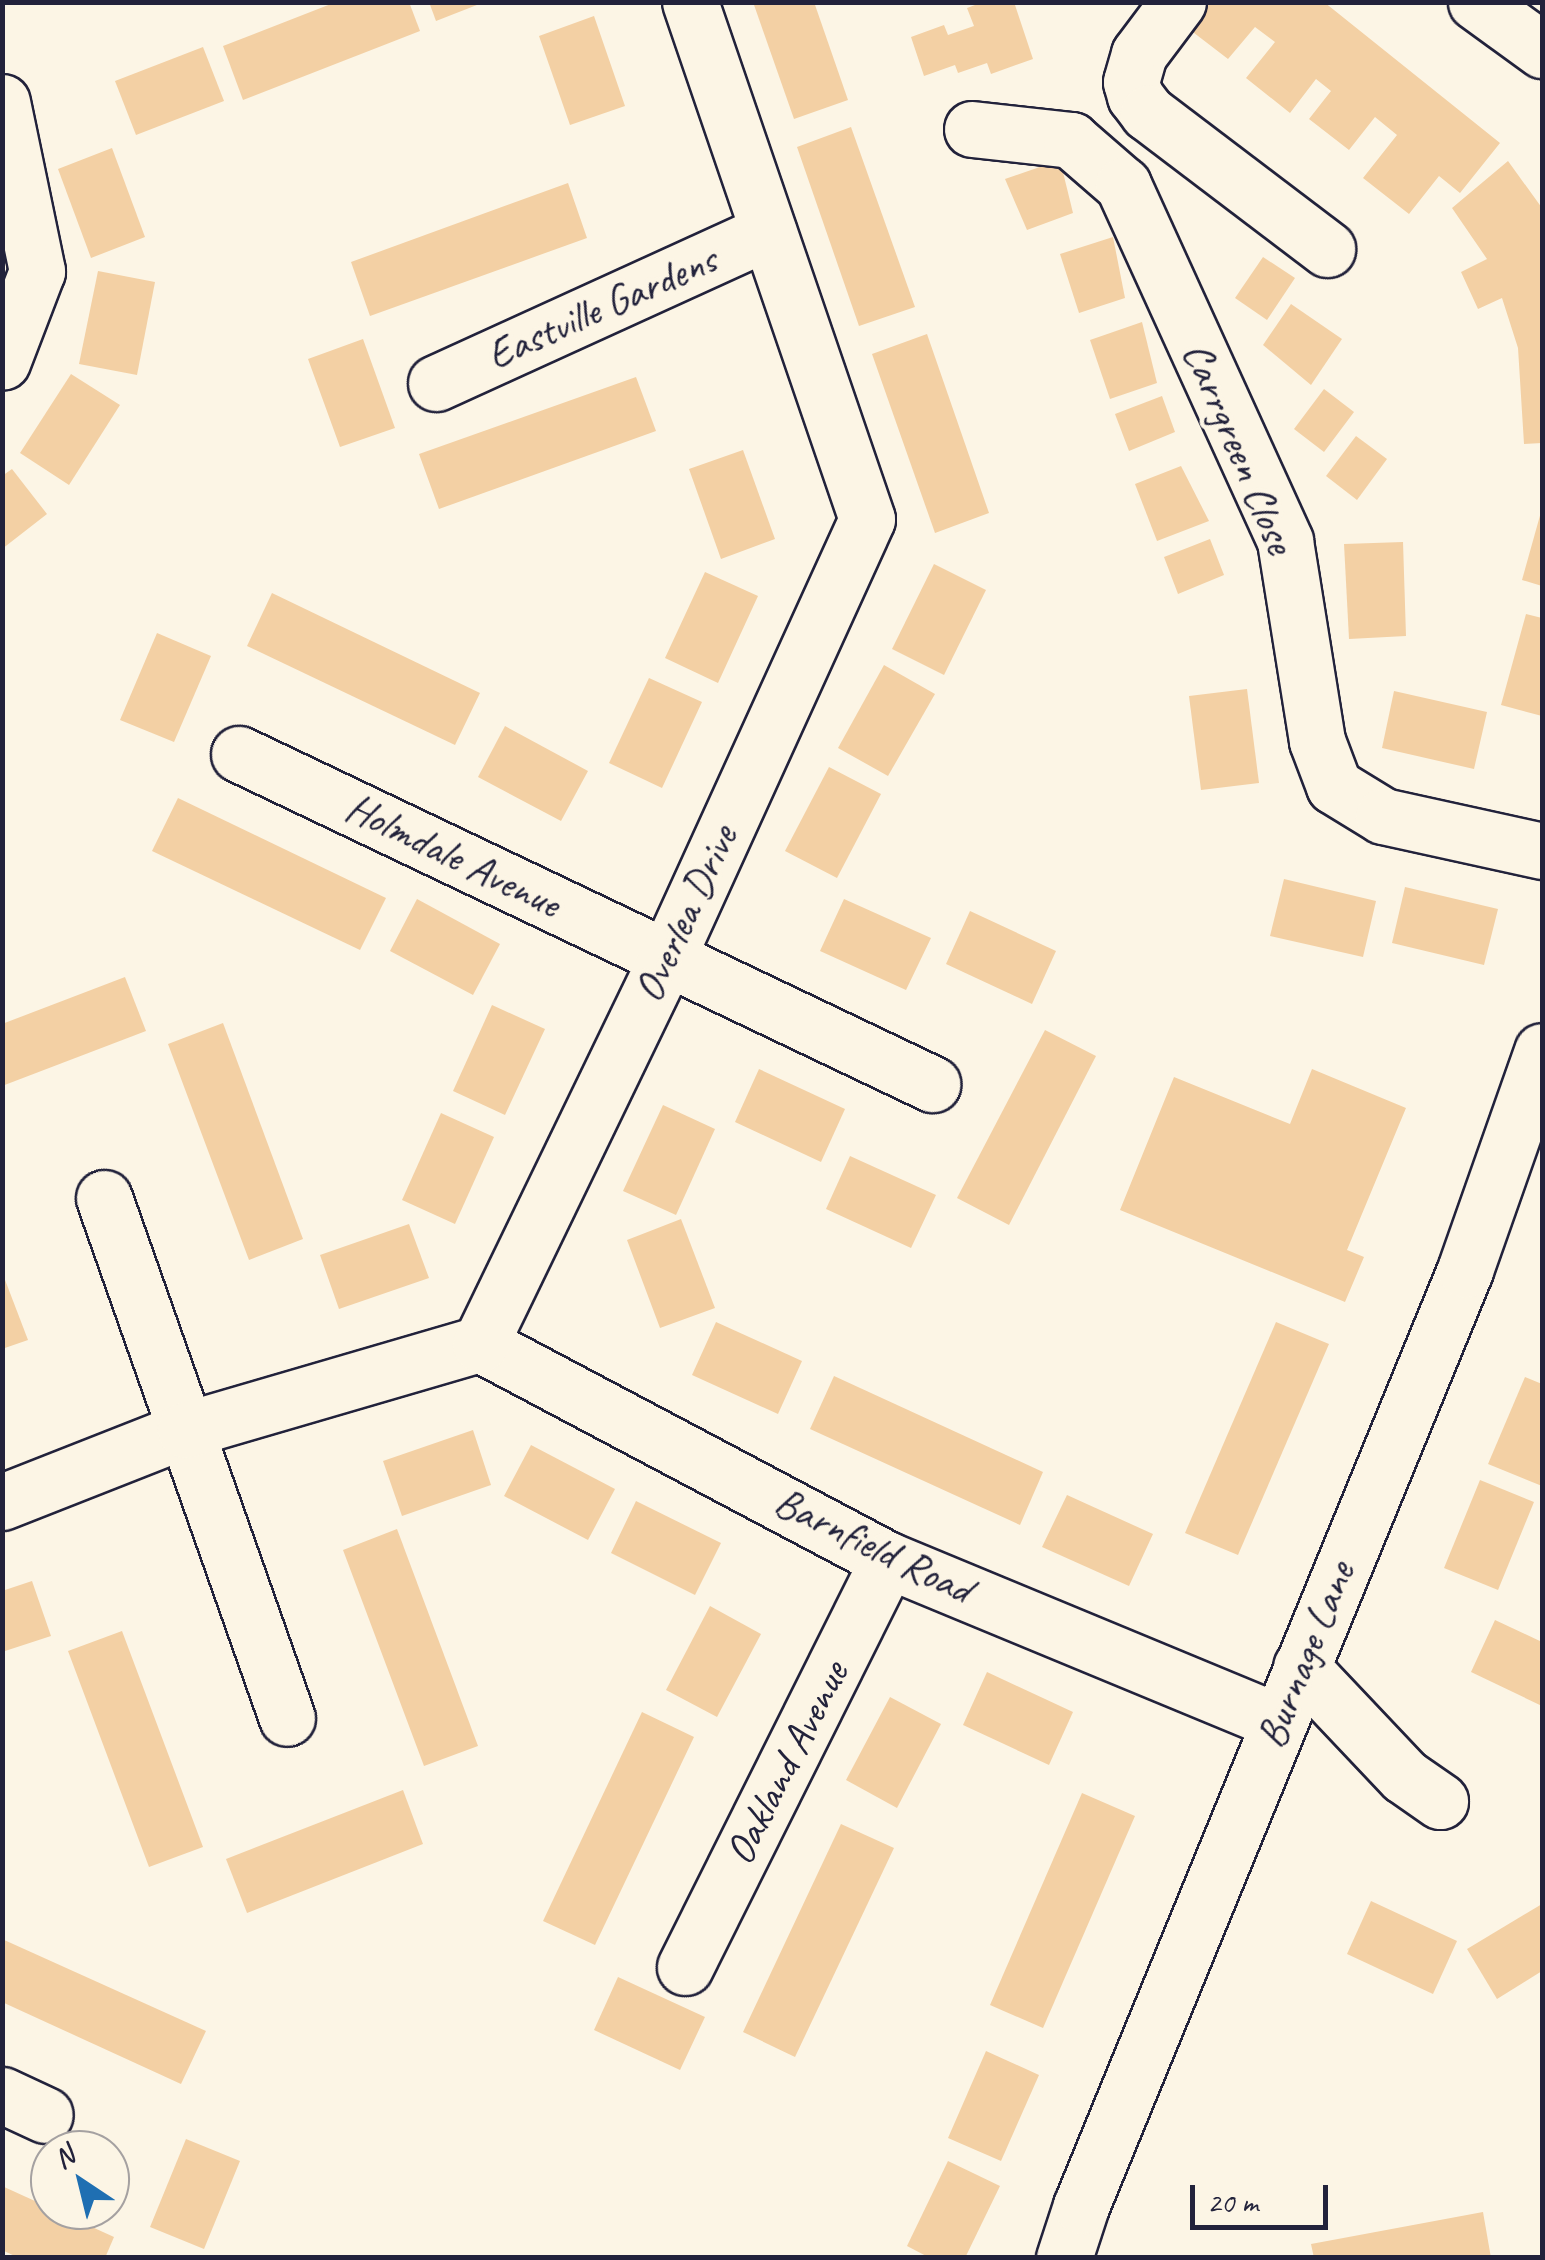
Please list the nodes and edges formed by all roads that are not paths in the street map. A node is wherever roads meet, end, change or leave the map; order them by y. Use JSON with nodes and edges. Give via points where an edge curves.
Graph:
{"nodes":[{"id":1,"x":690,"y":2,"type":"edge"},
{"id":2,"x":1178,"y":2,"type":"edge"},
{"id":3,"x":1476,"y":2,"type":"edge"},
{"id":4,"x":1538,"y":51,"type":"edge"},
{"id":5,"x":2,"y":102,"type":"edge"},
{"id":6,"x":972,"y":129,"type":"dead end"},
{"id":7,"x":768,"y":232,"type":"junction"},
{"id":8,"x":1327,"y":248,"type":"dead end"},
{"id":9,"x":2,"y":362,"type":"edge"},
{"id":10,"x":436,"y":383,"type":"dead end"},
{"id":11,"x":239,"y":754,"type":"dead end"},
{"id":12,"x":1542,"y":851,"type":"edge"},
{"id":13,"x":667,"y":958,"type":"junction"},
{"id":14,"x":1542,"y":1051,"type":"edge"},
{"id":15,"x":932,"y":1084,"type":"dead end"},
{"id":16,"x":104,"y":1198,"type":"dead end"},
{"id":17,"x":480,"y":1344,"type":"junction"},
{"id":18,"x":185,"y":1430,"type":"junction"},
{"id":19,"x":2,"y":1502,"type":"edge"},
{"id":20,"x":888,"y":1560,"type":"junction"},
{"id":21,"x":1301,"y":1668,"type":"junction"},
{"id":22,"x":287,"y":1718,"type":"dead end"},
{"id":23,"x":1279,"y":1722,"type":"junction"},
{"id":24,"x":1440,"y":1802,"type":"dead end"},
{"id":25,"x":685,"y":1967,"type":"dead end"},
{"id":26,"x":1064,"y":2258,"type":"edge"}],
"edges":[{"from":1,"to":7,"type":"street","name":"Overlea Drive"},
{"from":2,"to":8,"type":"street","via":[[1138,54],[1135,96],[1148,113]]},
{"from":3,"to":4,"type":"street"},
{"from":5,"to":9,"type":"street","via":[[37,271]]},
{"from":6,"to":12,"type":"street","name":"Carrgreen Close","via":[[1071,140],[1123,185],[1285,541],[1317,741],[1334,786],[1383,816]]},
{"from":7,"to":10,"type":"street","name":"Eastville Gardens"},
{"from":7,"to":13,"type":"street","name":"Overlea Drive","via":[[867,519]]},
{"from":11,"to":13,"type":"street","name":"Holmdale Avenue"},
{"from":13,"to":15,"type":"street","name":"Holmdale Avenue"},
{"from":13,"to":17,"type":"street","name":"Overlea Drive"},
{"from":14,"to":21,"type":"street","name":"Burnage Lane","via":[[1464,1270]]},
{"from":16,"to":18,"type":"street"},
{"from":17,"to":18,"type":"street"},
{"from":17,"to":20,"type":"street","name":"Barnfield Road"},
{"from":18,"to":19,"type":"street"},
{"from":18,"to":22,"type":"street"},
{"from":20,"to":23,"type":"street","name":"Barnfield Road"},
{"from":20,"to":25,"type":"street","name":"Oakland Avenue"},
{"from":21,"to":23,"type":"street","name":"Burnage Lane"},
{"from":21,"to":24,"type":"street","via":[[1404,1776]]},
{"from":23,"to":26,"type":"street","name":"Burnage Lane"}]}
